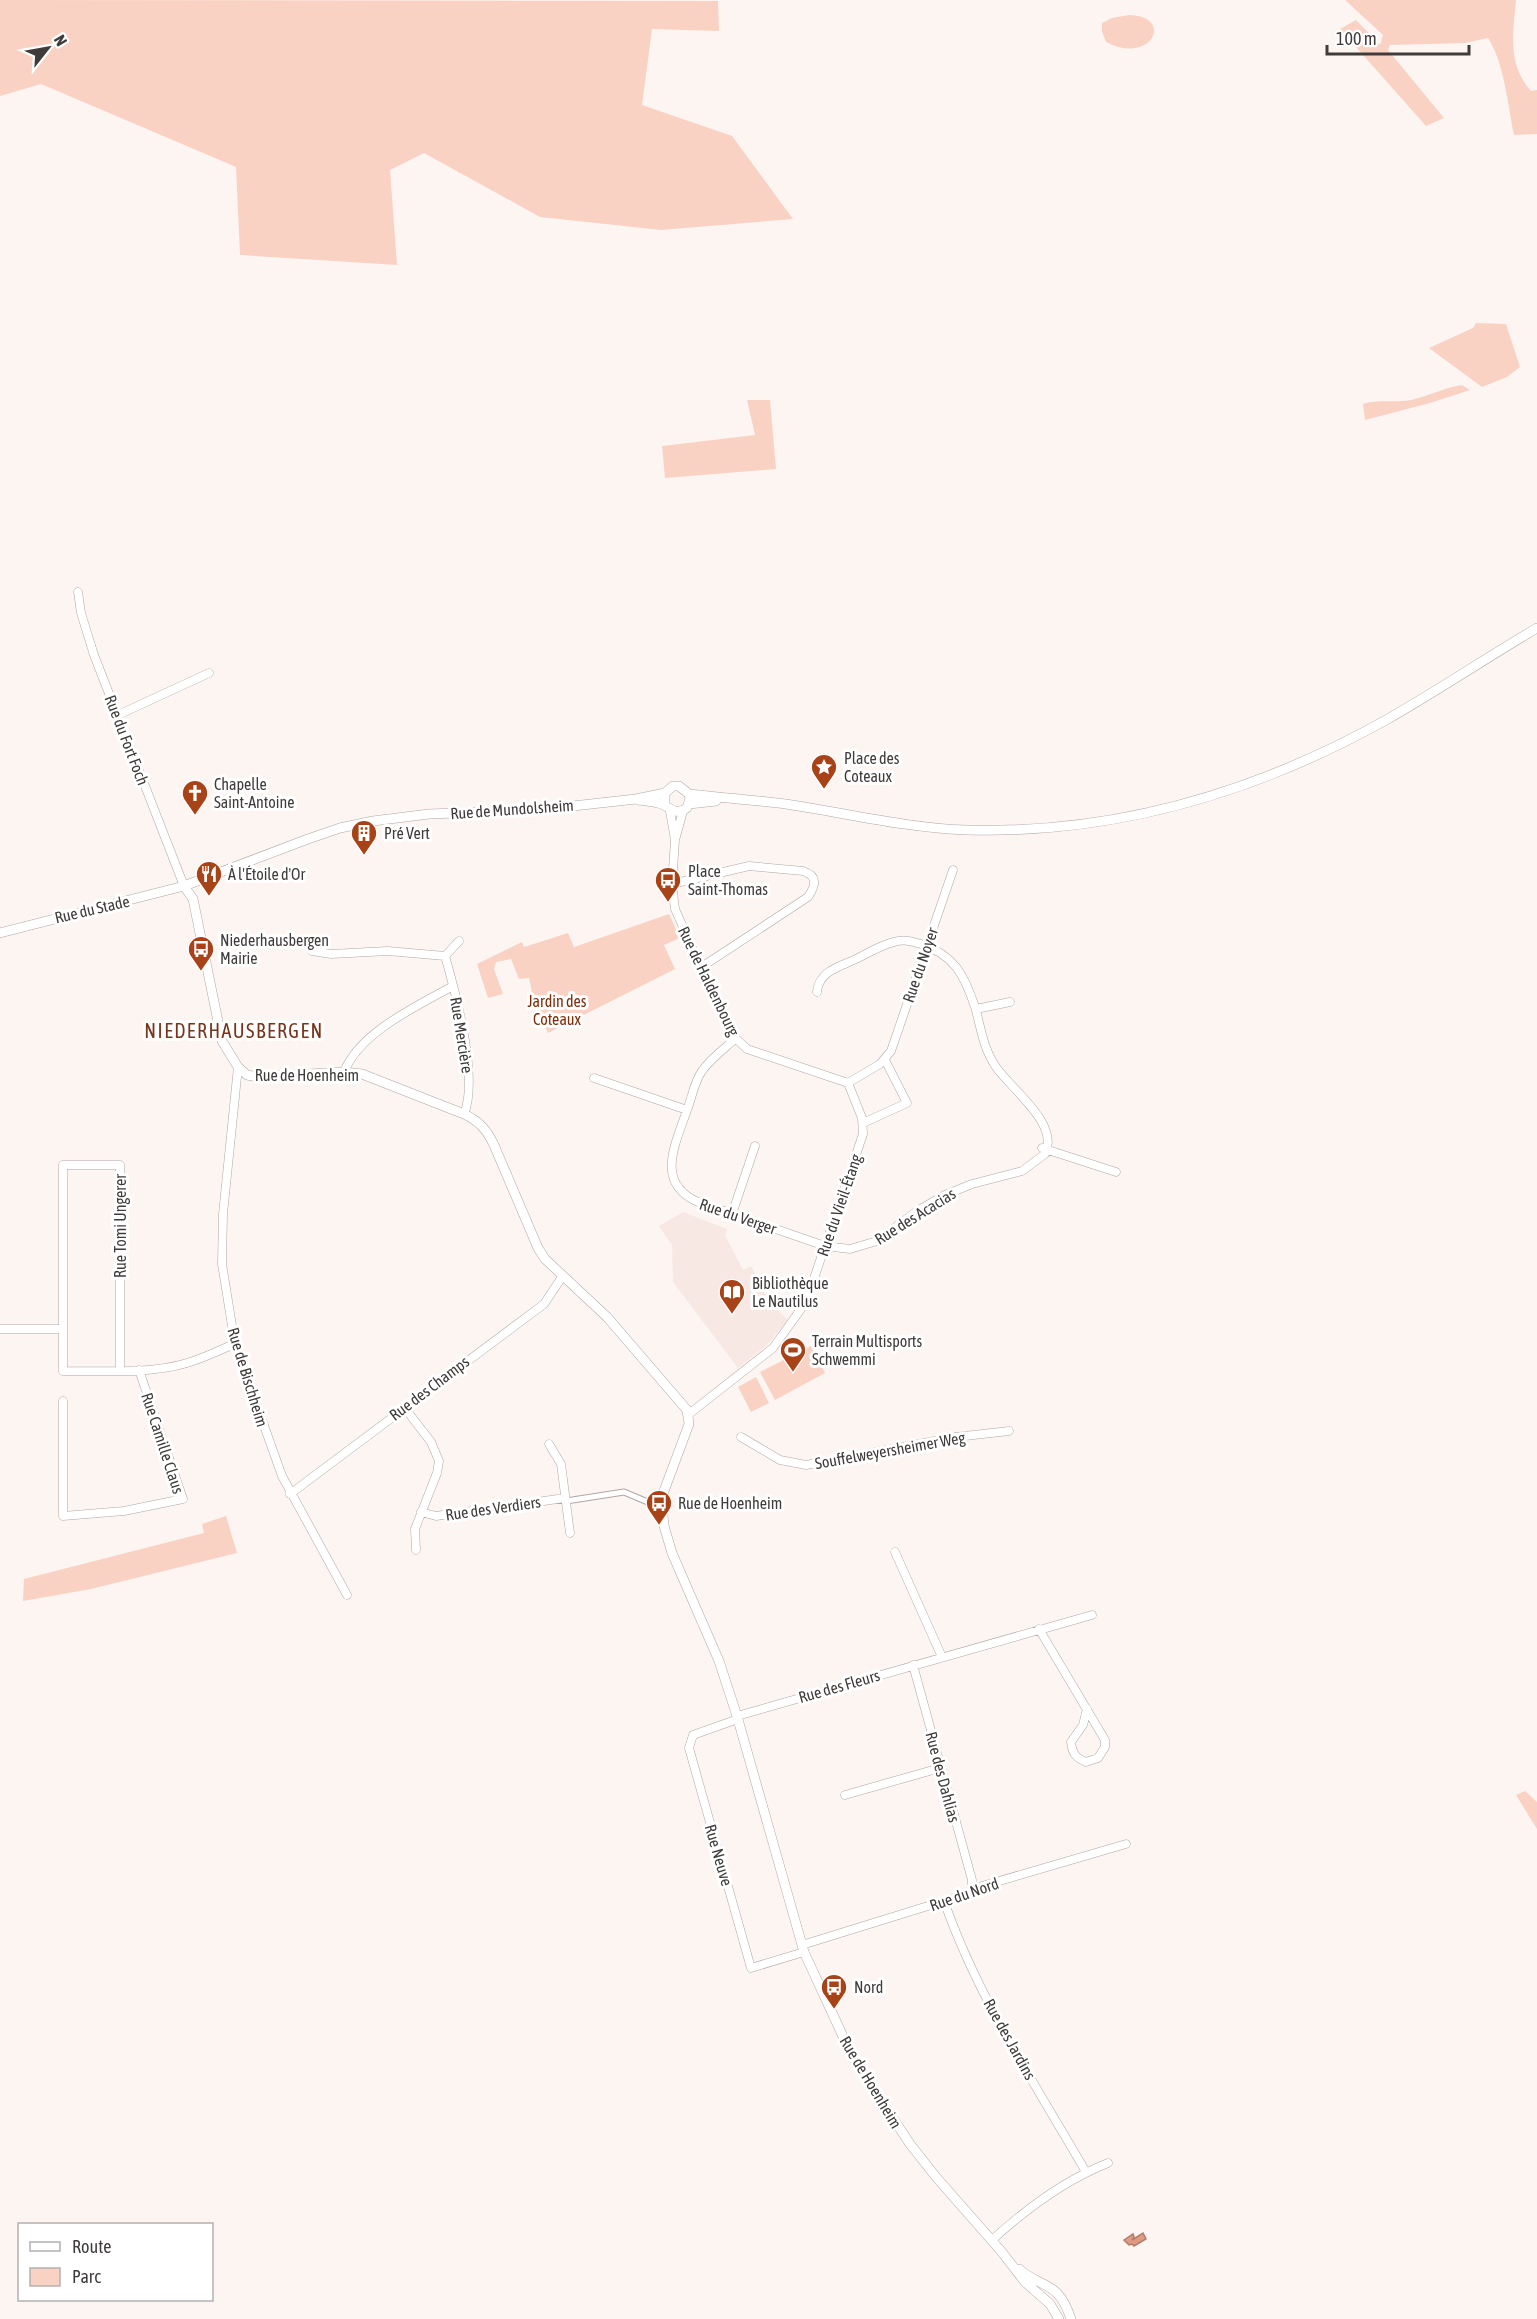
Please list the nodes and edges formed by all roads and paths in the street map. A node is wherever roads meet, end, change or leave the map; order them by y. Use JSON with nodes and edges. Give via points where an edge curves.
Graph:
{"nodes":[{"id":1,"x":78,"y":592,"type":"dead end"},
{"id":2,"x":1537,"y":628,"type":"edge"},
{"id":3,"x":208,"y":673,"type":"dead end"},
{"id":4,"x":118,"y":715,"type":"junction"},
{"id":5,"x":664,"y":793,"type":"junction"},
{"id":6,"x":636,"y":799,"type":"junction"},
{"id":7,"x":687,"y":803,"type":"junction"},
{"id":8,"x":668,"y":808,"type":"junction"},
{"id":9,"x":675,"y":840,"type":"junction"},
{"id":10,"x":953,"y":870,"type":"dead end"},
{"id":11,"x":672,"y":884,"type":"junction"},
{"id":12,"x":184,"y":886,"type":"junction"},
{"id":13,"x":0,"y":933,"type":"edge"},
{"id":14,"x":459,"y":941,"type":"dead end"},
{"id":15,"x":927,"y":946,"type":"junction"},
{"id":16,"x":312,"y":951,"type":"dead end"},
{"id":17,"x":445,"y":956,"type":"junction"},
{"id":18,"x":700,"y":968,"type":"junction"},
{"id":19,"x":453,"y":986,"type":"junction"},
{"id":20,"x":817,"y":992,"type":"dead end"},
{"id":21,"x":1010,"y":1002,"type":"dead end"},
{"id":22,"x":976,"y":1010,"type":"junction"},
{"id":23,"x":735,"y":1039,"type":"junction"},
{"id":24,"x":885,"y":1060,"type":"junction"},
{"id":25,"x":238,"y":1068,"type":"junction"},
{"id":26,"x":344,"y":1072,"type":"junction"},
{"id":27,"x":594,"y":1078,"type":"dead end"},
{"id":28,"x":848,"y":1083,"type":"junction"},
{"id":29,"x":687,"y":1110,"type":"junction"},
{"id":30,"x":464,"y":1114,"type":"junction"},
{"id":31,"x":863,"y":1123,"type":"junction"},
{"id":32,"x":755,"y":1146,"type":"dead end"},
{"id":33,"x":1044,"y":1149,"type":"junction"},
{"id":34,"x":1116,"y":1172,"type":"dead end"},
{"id":35,"x":732,"y":1214,"type":"junction"},
{"id":36,"x":825,"y":1246,"type":"junction"},
{"id":37,"x":562,"y":1277,"type":"junction"},
{"id":38,"x":0,"y":1329,"type":"edge"},
{"id":39,"x":63,"y":1329,"type":"junction"},
{"id":40,"x":235,"y":1344,"type":"junction"},
{"id":41,"x":120,"y":1370,"type":"junction"},
{"id":42,"x":140,"y":1370,"type":"junction"},
{"id":43,"x":63,"y":1401,"type":"dead end"},
{"id":44,"x":404,"y":1407,"type":"junction"},
{"id":45,"x":689,"y":1414,"type":"junction"},
{"id":46,"x":1009,"y":1431,"type":"dead end"},
{"id":47,"x":741,"y":1437,"type":"dead end"},
{"id":48,"x":549,"y":1444,"type":"dead end"},
{"id":49,"x":290,"y":1494,"type":"junction"},
{"id":50,"x":566,"y":1499,"type":"junction"},
{"id":51,"x":662,"y":1508,"type":"junction"},
{"id":52,"x":421,"y":1512,"type":"junction"},
{"id":53,"x":570,"y":1533,"type":"dead end"},
{"id":54,"x":416,"y":1550,"type":"dead end"},
{"id":55,"x":895,"y":1552,"type":"dead end"},
{"id":56,"x":347,"y":1595,"type":"dead end"},
{"id":57,"x":1092,"y":1615,"type":"dead end"},
{"id":58,"x":1039,"y":1629,"type":"junction"},
{"id":59,"x":942,"y":1657,"type":"junction"},
{"id":60,"x":913,"y":1665,"type":"junction"},
{"id":61,"x":1087,"y":1709,"type":"junction"},
{"id":62,"x":737,"y":1718,"type":"junction"},
{"id":63,"x":940,"y":1768,"type":"junction"},
{"id":64,"x":845,"y":1795,"type":"dead end"},
{"id":65,"x":1126,"y":1844,"type":"dead end"},
{"id":66,"x":972,"y":1889,"type":"junction"},
{"id":67,"x":944,"y":1901,"type":"junction"},
{"id":68,"x":803,"y":1949,"type":"junction"},
{"id":69,"x":1108,"y":2163,"type":"dead end"},
{"id":70,"x":1086,"y":2172,"type":"junction"},
{"id":71,"x":992,"y":2240,"type":"junction"},
{"id":72,"x":1010,"y":2262,"type":"junction"},
{"id":73,"x":1059,"y":2319,"type":"edge"},
{"id":74,"x":1071,"y":2319,"type":"edge"}],
"edges":[{"from":1,"to":4,"type":"street","name":"Rue du Fort Foch","via":[[94,655]]},
{"from":2,"to":7,"type":"street","via":[[1412,706],[1327,750],[1241,787],[1151,813],[1057,827],[966,830],[916,826],[789,804],[728,799]]},
{"from":3,"to":4,"type":"street"},
{"from":4,"to":12,"type":"street","name":"Rue du Fort Foch"},
{"from":5,"to":6,"type":"street","name":"Rue de Mundolsheim"},
{"from":5,"to":7,"type":"street","via":[[679,786]]},
{"from":5,"to":8,"type":"street"},
{"from":6,"to":8,"type":"street","name":"Rue de Mundolsheim"},
{"from":6,"to":12,"type":"street","name":"Rue de Mundolsheim","via":[[373,821],[333,831]]},
{"from":7,"to":8,"type":"street","via":[[677,812]]},
{"from":7,"to":9,"type":"street","name":"Rue de Haldenbourg"},
{"from":8,"to":9,"type":"street","name":"Rue de Haldenbourg"},
{"from":9,"to":11,"type":"street","name":"Rue de Haldenbourg"},
{"from":10,"to":15,"type":"street","name":"Rue du Noyer"},
{"from":11,"to":18,"type":"street","name":"Rue de Haldenbourg","via":[[675,909]]},
{"from":11,"to":18,"type":"street","via":[[749,866],[811,874],[815,884],[808,897]]},
{"from":12,"to":13,"type":"street","name":"Rue du Stade"},
{"from":12,"to":25,"type":"street","name":"Rue de Hoenheim","via":[[193,899],[222,1041]]},
{"from":14,"to":17,"type":"street"},
{"from":15,"to":20,"type":"street","via":[[906,940],[889,943],[827,972]]},
{"from":15,"to":22,"type":"street","name":"Rue des Acacias","via":[[956,966]]},
{"from":15,"to":24,"type":"street","name":"Rue du Noyer"},
{"from":16,"to":17,"type":"street"},
{"from":17,"to":19,"type":"street","name":"Rue Mercière"},
{"from":18,"to":23,"type":"street","name":"Rue de Haldenbourg"},
{"from":19,"to":26,"type":"street","via":[[368,1038],[351,1056]]},
{"from":19,"to":30,"type":"street","name":"Rue Mercière","via":[[461,1013],[470,1094]]},
{"from":21,"to":22,"type":"street"},
{"from":22,"to":33,"type":"street","name":"Rue des Acacias","via":[[994,1064],[1038,1115],[1045,1131]]},
{"from":23,"to":28,"type":"street","name":"Rue de Haldenbourg","via":[[747,1049]]},
{"from":23,"to":29,"type":"street","name":"Rue du Verger","via":[[700,1073]]},
{"from":24,"to":28,"type":"street"},
{"from":24,"to":31,"type":"street","via":[[907,1103]]},
{"from":25,"to":26,"type":"street","name":"Rue de Hoenheim","via":[[258,1077]]},
{"from":25,"to":40,"type":"street","name":"Rue de Bischheim","via":[[223,1214],[222,1264]]},
{"from":26,"to":30,"type":"street","name":"Rue de Hoenheim","via":[[370,1076]]},
{"from":27,"to":29,"type":"street"},
{"from":28,"to":31,"type":"street"},
{"from":29,"to":35,"type":"street","name":"Rue du Verger","via":[[671,1158],[676,1183],[690,1199]]},
{"from":30,"to":37,"type":"street","name":"Rue de Hoenheim","via":[[477,1120],[490,1136],[541,1254]]},
{"from":31,"to":36,"type":"street","name":"Rue du Vieil-Étang","via":[[863,1134]]},
{"from":32,"to":35,"type":"street"},
{"from":33,"to":34,"type":"street"},
{"from":33,"to":36,"type":"street","name":"Rue des Acacias","via":[[1036,1162],[1022,1171],[945,1195],[872,1243],[850,1249]]},
{"from":35,"to":36,"type":"street","name":"Rue du Verger"},
{"from":36,"to":45,"type":"street","name":"Rue du Vieil-Étang","via":[[806,1302],[786,1332],[761,1358]]},
{"from":37,"to":44,"type":"street","name":"Rue des Champs","via":[[544,1304]]},
{"from":37,"to":45,"type":"street","name":"Rue de Hoenheim","via":[[608,1317]]},
{"from":38,"to":39,"type":"street"},
{"from":39,"to":41,"type":"street","name":"Rue Tomi Ungerer","via":[[63,1371]]},
{"from":39,"to":41,"type":"street","name":"Rue Tomi Ungerer","via":[[63,1165],[120,1165]]},
{"from":40,"to":42,"type":"street","via":[[186,1364]]},
{"from":40,"to":49,"type":"street","name":"Rue de Bischheim"},
{"from":41,"to":42,"type":"street"},
{"from":42,"to":43,"type":"street","name":"Rue Camille Claus","via":[[183,1499],[124,1511],[63,1516]]},
{"from":44,"to":49,"type":"street","name":"Rue des Champs"},
{"from":44,"to":52,"type":"street","via":[[431,1443],[439,1461]]},
{"from":45,"to":51,"type":"street","name":"Rue de Hoenheim"},
{"from":46,"to":47,"type":"street","name":"Souffelweyersheimer Weg","via":[[806,1465],[780,1460]]},
{"from":48,"to":50,"type":"street","via":[[561,1464]]},
{"from":49,"to":56,"type":"street","name":"Rue de Bischheim"},
{"from":50,"to":51,"type":"street","via":[[624,1492]]},
{"from":50,"to":52,"type":"street","name":"Rue des Verdiers","via":[[436,1516]]},
{"from":50,"to":53,"type":"street"},
{"from":51,"to":62,"type":"street","name":"Rue de Hoenheim","via":[[668,1542],[718,1661]]},
{"from":52,"to":54,"type":"street","via":[[415,1530]]},
{"from":55,"to":59,"type":"street"},
{"from":57,"to":58,"type":"street","name":"Rue des Fleurs"},
{"from":58,"to":59,"type":"street","name":"Rue des Fleurs"},
{"from":58,"to":61,"type":"street"},
{"from":59,"to":60,"type":"street","name":"Rue des Fleurs"},
{"from":60,"to":62,"type":"street","name":"Rue des Fleurs"},
{"from":60,"to":63,"type":"street","name":"Rue des Dahlias"},
{"from":61,"to":61,"type":"street","via":[[1083,1725],[1071,1742],[1071,1750],[1086,1762],[1098,1758],[1105,1747],[1103,1734]]},
{"from":62,"to":68,"type":"street","name":"Rue de Hoenheim"},
{"from":62,"to":68,"type":"street","name":"Rue Neuve","via":[[693,1736],[689,1748],[751,1968]]},
{"from":63,"to":64,"type":"street"},
{"from":63,"to":66,"type":"street","name":"Rue des Dahlias"},
{"from":65,"to":66,"type":"street","name":"Rue du Nord"},
{"from":66,"to":67,"type":"street","name":"Rue du Nord"},
{"from":67,"to":68,"type":"street","name":"Rue du Nord"},
{"from":67,"to":70,"type":"street","name":"Rue des Jardins","via":[[964,1954],[997,2019]]},
{"from":68,"to":71,"type":"street","name":"Rue de Hoenheim","via":[[866,2079],[923,2161]]},
{"from":69,"to":70,"type":"street"},
{"from":70,"to":71,"type":"street"},
{"from":71,"to":72,"type":"street","name":"Rue de Hoenheim"},
{"from":72,"to":73,"type":"street","name":"Rue de Hoenheim"},
{"from":72,"to":74,"type":"street","name":"Rue de Hoenheim","via":[[1050,2286]]}]}
